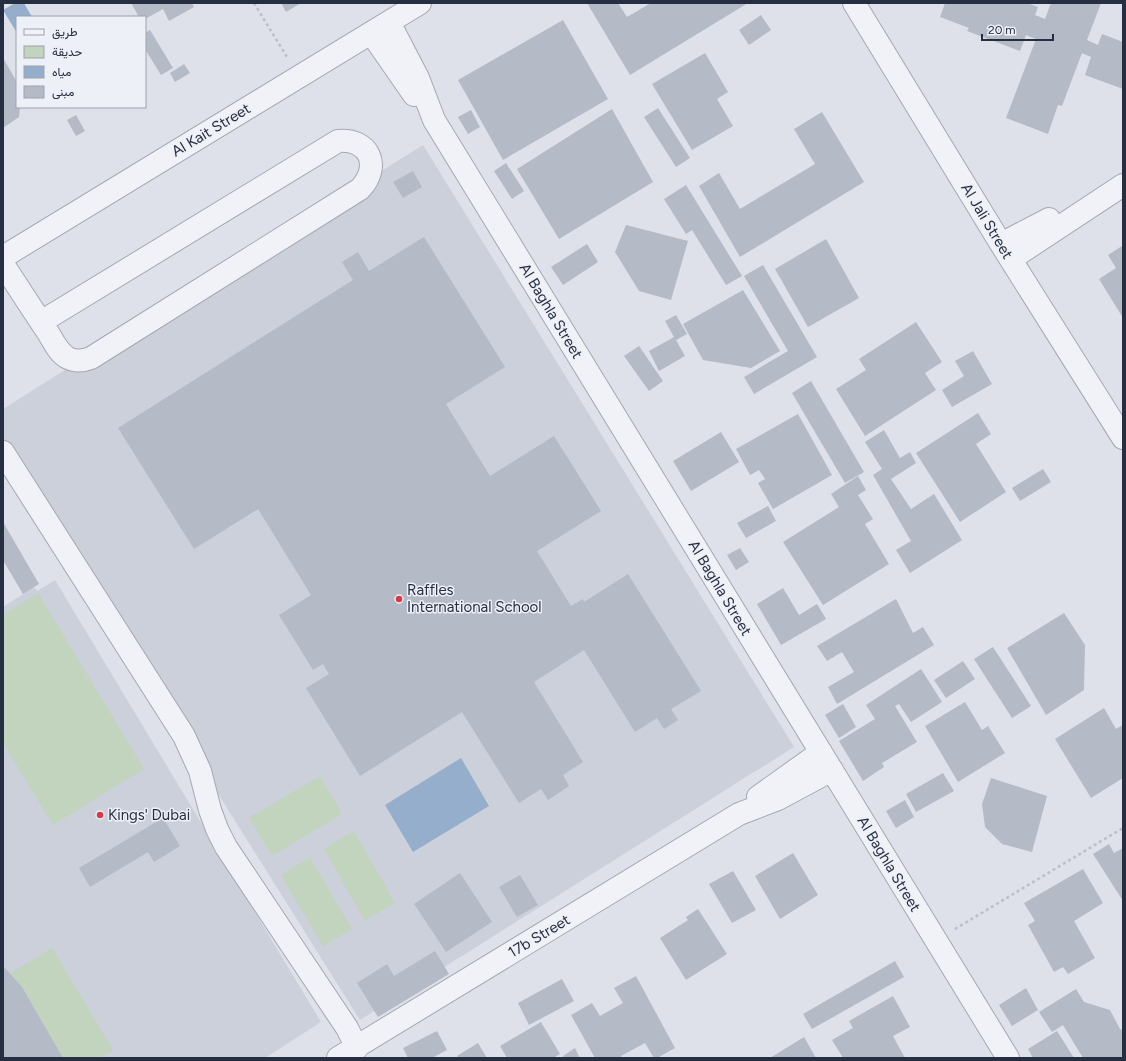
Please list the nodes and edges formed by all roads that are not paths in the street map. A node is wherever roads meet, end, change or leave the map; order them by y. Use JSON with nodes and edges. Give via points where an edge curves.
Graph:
{"nodes":[{"id":1,"x":420,"y":3,"type":"edge"},
{"id":2,"x":854,"y":3,"type":"edge"},
{"id":3,"x":380,"y":27,"type":"junction"},
{"id":4,"x":1118,"y":188,"type":"edge"},
{"id":5,"x":1006,"y":252,"type":"junction"},
{"id":6,"x":3,"y":257,"type":"edge"},
{"id":7,"x":3,"y":264,"type":"edge"},
{"id":8,"x":40,"y":322,"type":"junction"},
{"id":9,"x":1123,"y":438,"type":"edge"},
{"id":10,"x":3,"y":452,"type":"edge"},
{"id":11,"x":821,"y":752,"type":"junction"},
{"id":12,"x":832,"y":770,"type":"junction"},
{"id":13,"x":739,"y":814,"type":"junction"},
{"id":14,"x":348,"y":1053,"type":"edge"},
{"id":15,"x":1008,"y":1058,"type":"edge"}],
"edges":[{"from":1,"to":3,"type":"street","name":"Al Kait Street"},
{"from":2,"to":5,"type":"street","name":"Al Jali Street"},
{"from":3,"to":6,"type":"street","name":"Al Kait Street"},
{"from":3,"to":11,"type":"street","name":"Al Baghla Street","via":[[416,99],[433,117]]},
{"from":4,"to":5,"type":"street","via":[[1087,200]]},
{"from":5,"to":9,"type":"street","name":"Al Jali Street"},
{"from":7,"to":8,"type":"street"},
{"from":8,"to":8,"type":"street","via":[[67,357],[79,361],[91,358],[360,189],[371,173],[369,155],[356,142],[338,141]]},
{"from":10,"to":14,"type":"street","via":[[184,736],[200,771],[210,810],[226,847],[347,1028]]},
{"from":11,"to":12,"type":"street","name":"Al Baghla Street"},
{"from":11,"to":13,"type":"street","name":"17b Street","via":[[757,797]]},
{"from":12,"to":13,"type":"street","name":"17b Street","via":[[778,799]]},
{"from":12,"to":15,"type":"street","name":"Al Baghla Street"},
{"from":13,"to":14,"type":"street","name":"17b Street"}]}
